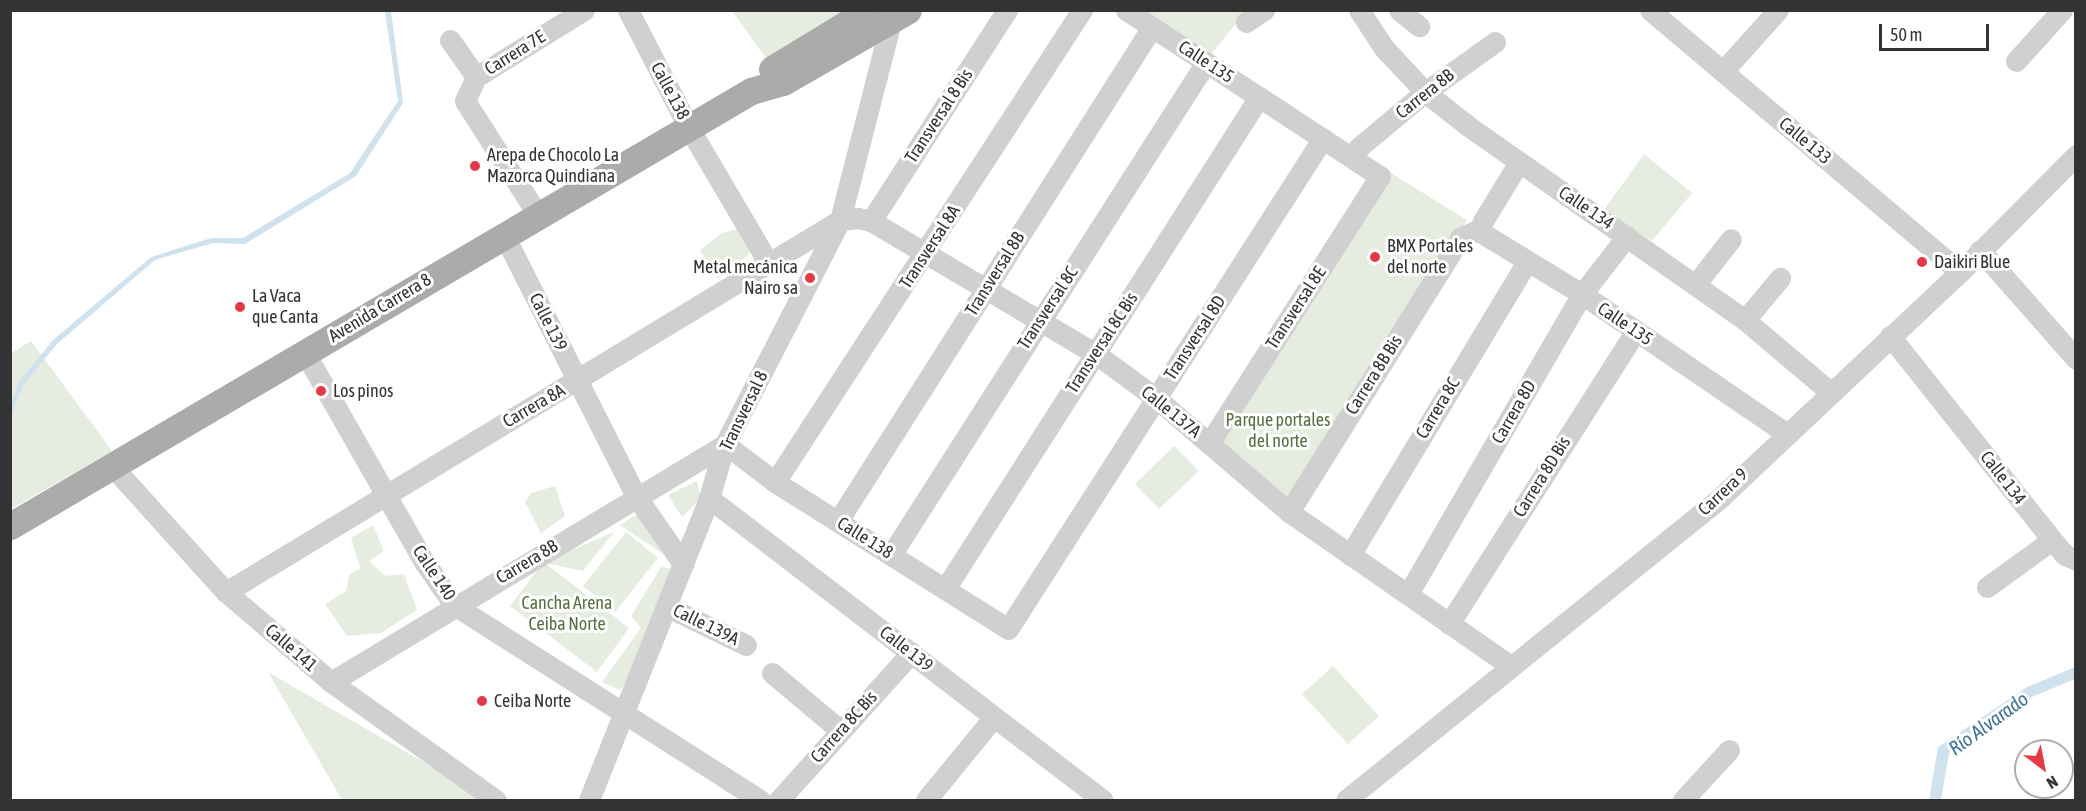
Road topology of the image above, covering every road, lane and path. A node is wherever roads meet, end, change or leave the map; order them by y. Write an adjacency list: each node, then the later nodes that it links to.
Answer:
1 (584, 10): 19 (street, Carrera 7E)
2 (628, 10): 22 (street, Calle 138)
3 (1007, 10): 30 (street, Transversal 8 Bis)
4 (1082, 10): 37 (street, Transversal 8A)
5 (1126, 10): 13 (street, Calle 135)
6 (1359, 10): 20 (street, Calle 134)
7 (1399, 10): 12 (street)
8 (1650, 10): 18 (street, Calle 133)
9 (1778, 10): 18 (street)
10 (2062, 10): 16 (street)
11 (889, 14): 22 (main road, Avenida Carrera 8); 29 (street, Transversal 8)
12 (1419, 26)
13 (1152, 27): 17 (street, Calle 135); 43 (street, Transversal 8B)
14 (450, 40): 19 (street)
15 (1495, 42): 20 (street, Carrera 8B)
16 (2016, 61)
17 (1206, 62): 21 (street, Calle 135); 46 (street, Transversal 8C)
18 (1723, 71): 40 (street, Calle 133)
19 (476, 77): 28 (street)
20 (1425, 92): 24 (street, Carrera 8B); 26 (street, Calle 134)
21 (1259, 97): 23 (street, Calle 135); 50 (street, Transversal 8C Bis)
22 (689, 128): 28 (main road, Avenida Carrera 8); 39 (street, Calle 138)
23 (1323, 138): 27 (street, Calle 135); 54 (street, Transversal 8D)
24 (1358, 148)
25 (2076, 155): 36 (street, Carrera 9)
26 (1520, 162): 31 (street); 33 (street, Calle 134)
27 (1377, 173): 56 (street, Transversal 8E)
28 (538, 215): 32 (main road, Avenida Carrera 8)
29 (840, 220): 30 (street); 39 (street, Carrera 8A); 57 (street, Transversal 8)
30 (871, 221): 37 (street, Calle 137A)
31 (1483, 222)
32 (504, 235): 49 (main road, Avenida Carrera 8); 52 (street, Calle 139)
33 (1627, 236): 42 (street, Calle 134); 44 (street, Carrera 8D)
34 (1460, 238): 38 (street, Calle 135); 63 (street, Carrera 8B Bis)
35 (1731, 239): 42 (street)
36 (1980, 250): 40 (street, Carrera 9); 51 (street)
37 (925, 255): 43 (street, Calle 137A); 59 (street, Transversal 8A)
38 (1527, 262): 44 (street, Calle 135); 68 (street, Carrera 8C)
39 (769, 264): 52 (street, Carrera 8A)
40 (1960, 272): 48 (street, Carrera 9)
41 (1780, 278): 45 (street)
42 (1695, 285): 45 (street, Calle 134)
43 (984, 290): 46 (street, Calle 137A); 64 (street, Transversal 8B)
44 (1582, 294): 47 (street, Calle 135); 74 (street, Carrera 8D)
45 (1745, 320): 53 (street, Calle 134)
46 (1040, 321): 50 (street, Calle 137A); 67 (street, Transversal 8C)
47 (1636, 331): 55 (street, Calle 135); 77 (street, Carrera 8D Bis)
48 (1890, 336): 53 (street, Carrera 9); 66 (street, Calle 134)
49 (304, 352): 58 (main road, Avenida Carrera 8); 60 (street, Calle 140)
50 (1096, 354): 54 (street, Calle 137A); 72 (street, Transversal 8C Bis)
51 (2076, 359)
52 (578, 380): 60 (street, Carrera 8A); 61 (street, Calle 139)
53 (1828, 391): 55 (street, Carrera 9)
54 (1156, 399): 56 (street, Calle 137A); 78 (street, Transversal 8D)
55 (1786, 433): 81 (street, Carrera 9)
56 (1209, 443): 63 (street, Calle 137A)
57 (725, 444): 59 (street, Calle 138); 61 (street, Carrera 8B); 62 (street, Transversal 8)
58 (112, 466): 65 (main road, Avenida Carrera 8); 73 (street, Calle 141)
59 (775, 482): 64 (street, Calle 138)
60 (384, 493): 73 (street, Carrera 8A); 75 (street, Calle 140)
61 (636, 496): 70 (street, Calle 139); 75 (street, Carrera 8B)
62 (709, 498): 70 (street, Transversal 8); 80 (street, Calle 139)
63 (1289, 512): 68 (street, Calle 137A)
64 (838, 521): 67 (street, Calle 138)
65 (10, 526)
66 (2052, 540): 69 (street, Calle 134); 71 (street)
67 (891, 555): 72 (street, Calle 138)
68 (1350, 555): 74 (street, Calle 137A)
69 (2076, 560)
70 (683, 564): 76 (street, Transversal 8)
71 (1987, 587)
72 (945, 589): 78 (street, Calle 138)
73 (226, 592): 83 (street, Calle 141)
74 (1408, 594): 77 (street, Calle 137A)
75 (454, 605): 83 (street, Carrera 8B); 84 (street, Calle 140)
76 (666, 606): 79 (street, Calle 139A); 84 (street, Transversal 8)
77 (1449, 624): 81 (street, Calle 137A)
78 (1008, 629)
79 (746, 645)
80 (911, 653): 85 (street, Calle 139); 86 (street, Carrera 8C Bis)
81 (1509, 665): 94 (street, Carrera 9)
82 (772, 673): 86 (street)
83 (331, 682): 89 (street, Calle 141)
84 (622, 714): 90 (street, Transversal 8); 91 (street, Calle 140)
85 (994, 717): 88 (street, Calle 139); 93 (street)
86 (841, 730): 92 (street, Carrera 8C Bis)
87 (1729, 750): 95 (street)
88 (1099, 800)
89 (496, 801)
90 (589, 801)
91 (760, 801)
92 (779, 801)
93 (926, 801)
94 (1346, 801)
95 (1683, 801)

